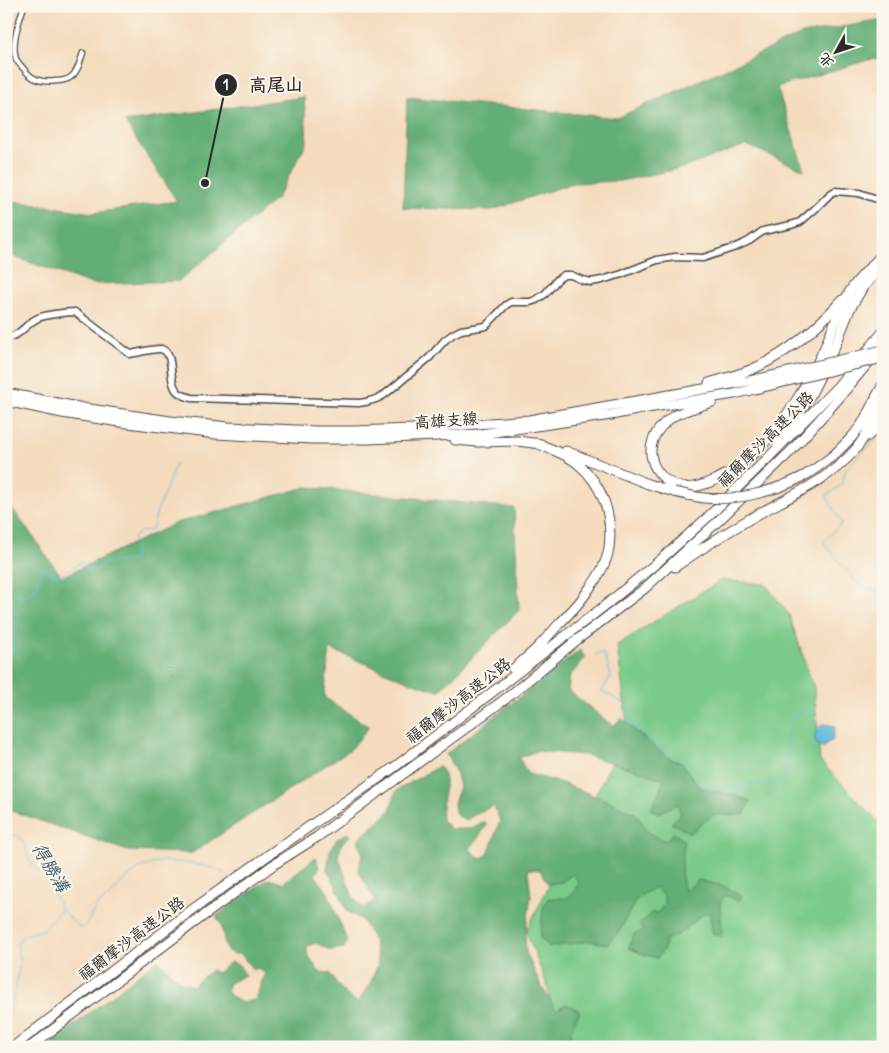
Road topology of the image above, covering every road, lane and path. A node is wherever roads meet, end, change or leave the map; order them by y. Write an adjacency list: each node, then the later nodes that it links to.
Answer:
1 (24, 6): 2 (street)
2 (83, 54)
3 (883, 196): 8 (street)
4 (883, 254): 6 (highway)
5 (883, 265): 23 (highway)
6 (852, 288): 15 (highway); 16 (highway)
7 (883, 332): 23 (highway, 福爾摩沙高速公路)
8 (6, 338)
9 (883, 345): 24 (highway, 福爾摩沙高速公路)
10 (883, 350): 12 (highway, 高雄支線, bridge)
11 (883, 358): 12 (highway, 高雄支線, bridge)
12 (755, 384): 15 (highway, 高雄支線); 16 (highway, 高雄支線)
13 (883, 384): 22 (highway, bridge)
14 (6, 393): 16 (highway, 高雄支線)
15 (734, 394): 20 (highway, 高雄支線)
16 (665, 397)
17 (6, 401): 20 (highway, 高雄支線)
18 (883, 404): 21 (highway)
19 (883, 422): 21 (highway)
20 (424, 437): 22 (highway)
21 (862, 441): 24 (highway)
22 (536, 443): 25 (highway)
23 (768, 458): 25 (highway, 福爾摩沙高速公路)
24 (644, 589): 27 (highway, 福爾摩沙高速公路)
25 (499, 686): 26 (highway, 福爾摩沙高速公路)
26 (13, 1047)
27 (30, 1047)

